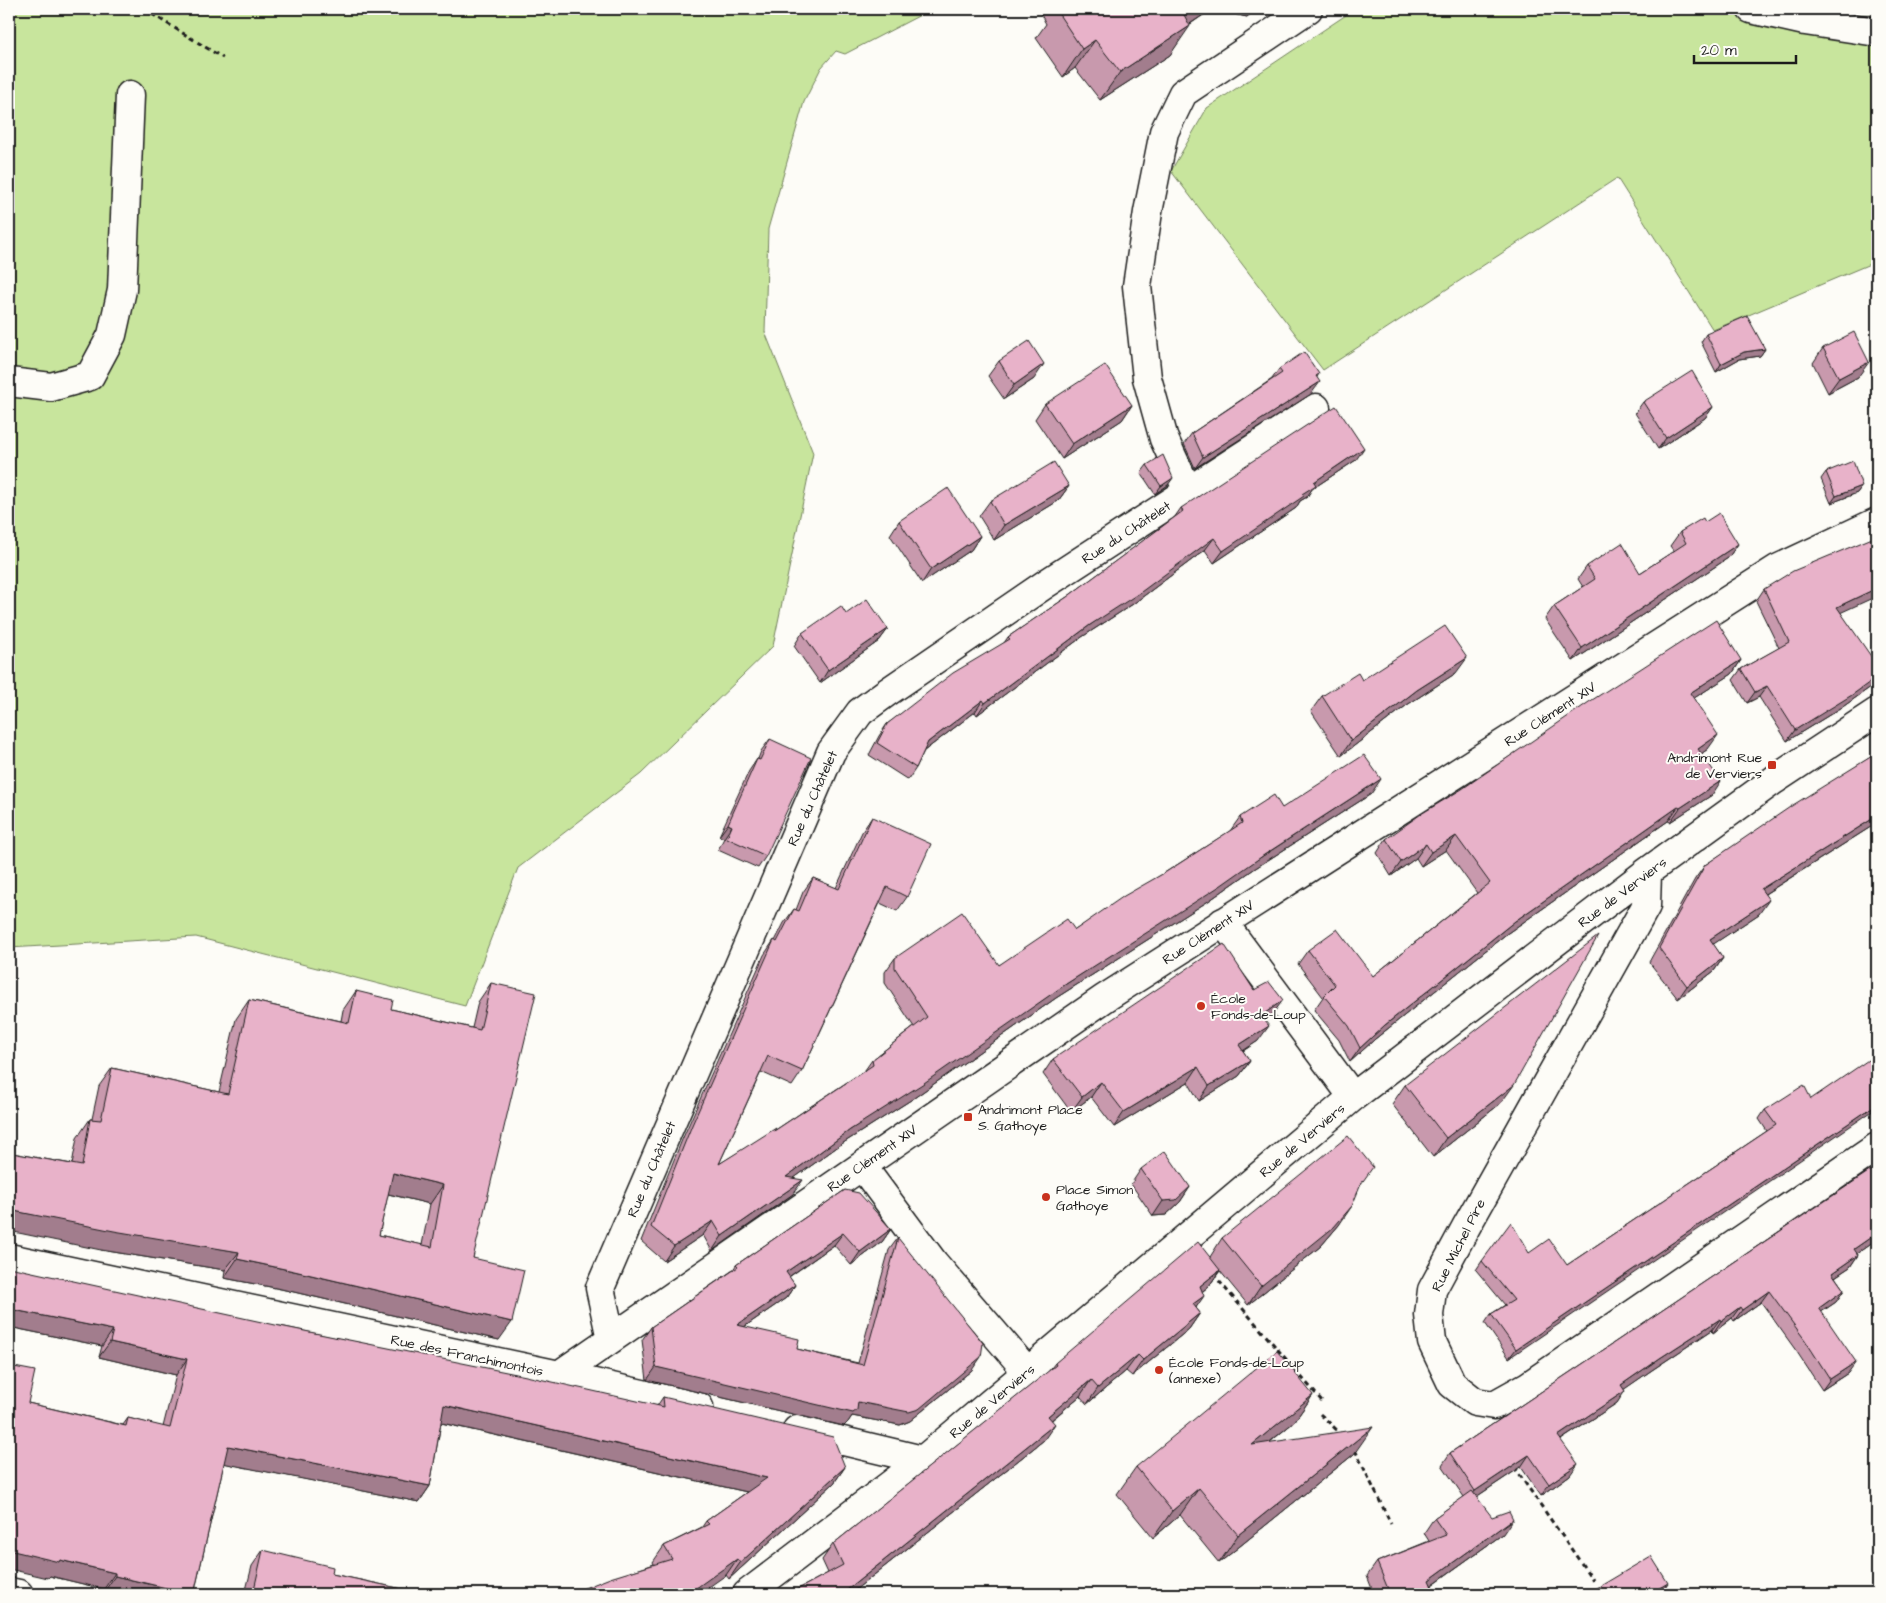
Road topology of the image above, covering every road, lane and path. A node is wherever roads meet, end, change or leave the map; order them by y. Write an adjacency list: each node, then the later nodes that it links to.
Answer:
1 (144, 9): 5 (path)
2 (1308, 9): 9 (street)
3 (1751, 9): 4 (street)
4 (1877, 32)
5 (224, 58)
6 (130, 95): 7 (street)
7 (9, 382)
8 (1316, 408): 9 (street, Rue du Châtelet)
9 (1188, 491): 19 (street, Rue du Châtelet)
10 (1877, 522): 13 (street, Rue Clément XIV)
11 (1877, 712): 12 (street, Rue de Verviers)
12 (1647, 872): 14 (street, Rue de Verviers); 15 (street, Rue Michel Pire)
13 (1223, 922): 14 (street); 16 (street, Rue Clément XIV)
14 (1353, 1097): 20 (street, Rue de Verviers)
15 (1877, 1147)
16 (862, 1166): 19 (street, Rue Clément XIV); 20 (street)
17 (9, 1258): 21 (street, Rue des Franchimontois)
18 (1210, 1271): 22 (path)
19 (611, 1339): 21 (street, Rue Clément XIV)
20 (1026, 1371): 28 (street, Rue de Verviers)
21 (559, 1375): 23 (street, Rue des Franchimontois)
22 (1322, 1401)
23 (722, 1413)
24 (1320, 1414): 26 (path)
25 (770, 1424): 28 (street)
26 (1345, 1438)
27 (1351, 1444): 30 (path)
28 (923, 1460): 34 (street, Rue de Verviers)
29 (1513, 1466): 31 (path)
30 (1390, 1524)
31 (1593, 1580)
32 (9, 1592): 33 (street)
33 (19, 1594)
34 (747, 1594)

